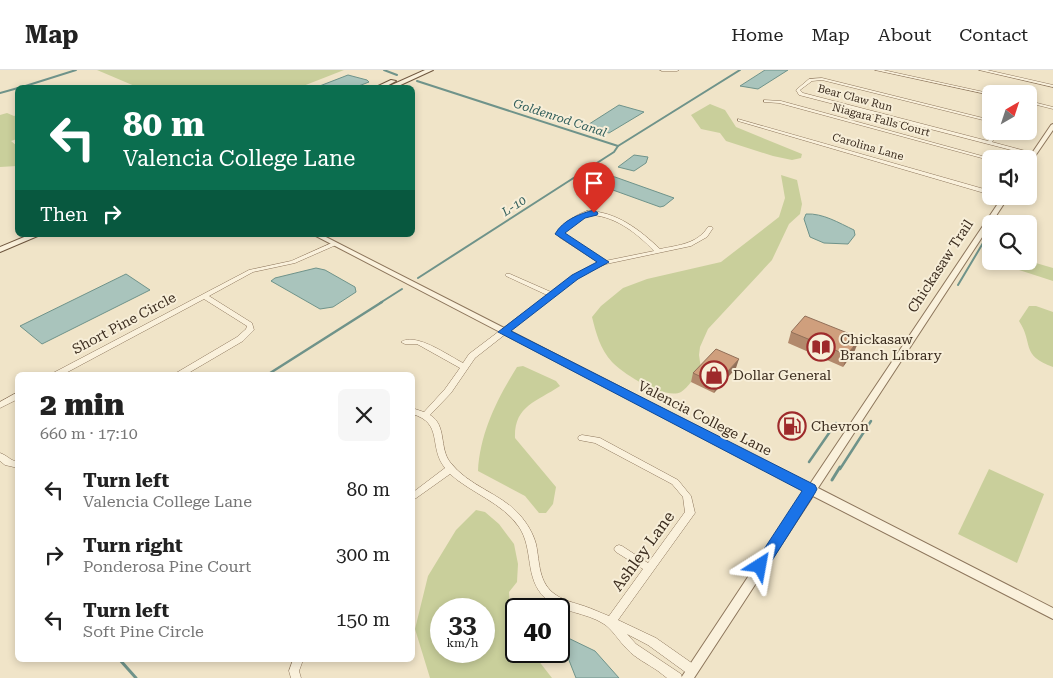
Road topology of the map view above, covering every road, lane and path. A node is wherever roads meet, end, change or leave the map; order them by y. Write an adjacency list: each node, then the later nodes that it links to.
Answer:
1 (419, 70): 7 (main road)
2 (430, 70): 8 (main road)
3 (662, 70): 4 (street)
4 (677, 70)
5 (877, 70): 10 (street)
6 (981, 70): 9 (street)
7 (384, 85)
8 (395, 85)
9 (1053, 86)
10 (982, 92)
11 (766, 101): 21 (street, Niagara Falls Court)
12 (1038, 104): 13 (street)
13 (1053, 108)
14 (982, 119): 18 (street, Bear Claw Run)
15 (740, 120): 22 (street, Carolina Lane)
16 (1053, 126): 20 (street)
17 (991, 140): 18 (street)
18 (989, 143): 19 (street, Bear Claw Run)
19 (1018, 150)
20 (1037, 150)
21 (982, 157)
22 (982, 190)
23 (998, 205): 49 (street, Chickasaw Trail)
24 (710, 228): 31 (street)
25 (15, 237): 28 (main road)
26 (31, 237): 30 (main road)
27 (321, 237): 29 (street, Valencia College Lane)
28 (0, 243)
29 (334, 244): 35 (street, Short Pine Circle); 36 (street, Valencia College Lane)
30 (0, 250)
31 (659, 252): 32 (street); 32 (street)
32 (604, 262): 34 (street)
33 (508, 275): 34 (street)
34 (551, 295): 36 (street)
35 (204, 296): 39 (street, Short Pine Circle); 40 (street)
36 (504, 332): 38 (street); 49 (street, Valencia College Lane)
37 (405, 342): 38 (street)
38 (463, 366): 44 (street)
39 (62, 372)
40 (183, 372)
41 (15, 397): 42 (street)
42 (0, 405)
43 (415, 412): 44 (street)
44 (425, 415): 48 (street)
45 (582, 438): 52 (street, Ashley Lane)
46 (0, 456): 47 (street)
47 (15, 464)
48 (450, 469): 50 (street); 54 (street)
49 (810, 489): 53 (street, Valencia College Lane); 56 (street, Chickasaw Trail)
50 (415, 496)
51 (620, 550): 52 (street)
52 (650, 568): 54 (street, Ashley Lane)
53 (1053, 614)
54 (610, 623): 56 (street); 58 (street)
55 (297, 662): 57 (street)
56 (689, 674)
57 (296, 678)
58 (677, 678)

